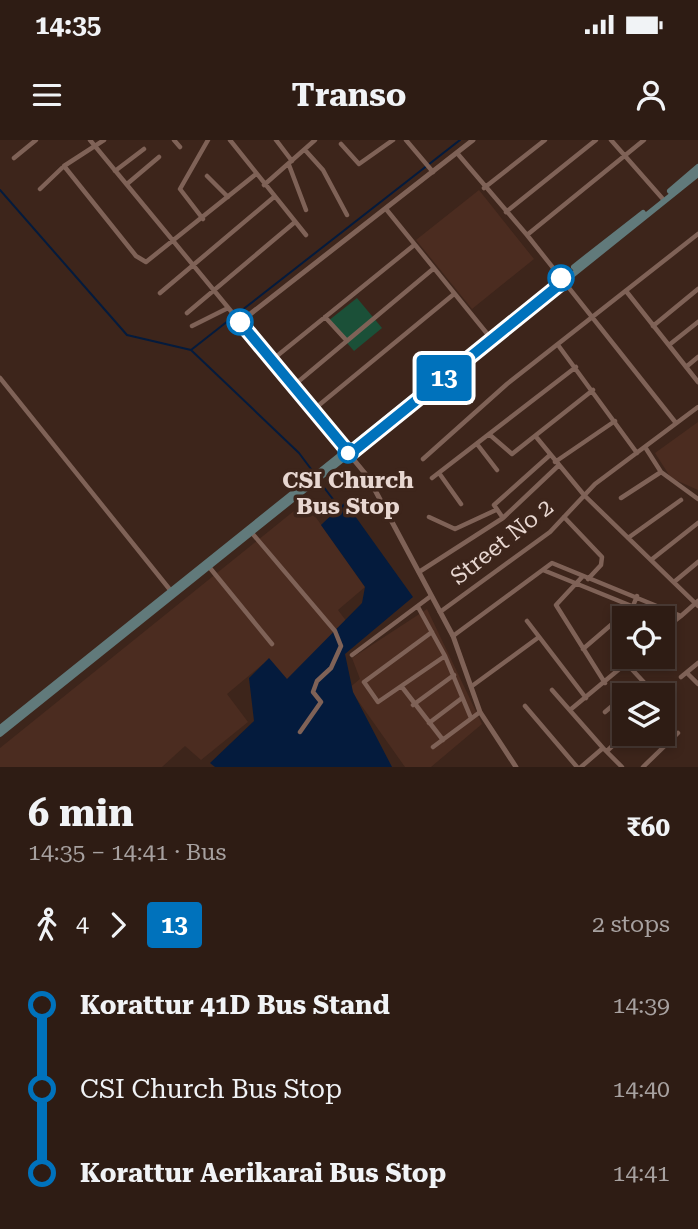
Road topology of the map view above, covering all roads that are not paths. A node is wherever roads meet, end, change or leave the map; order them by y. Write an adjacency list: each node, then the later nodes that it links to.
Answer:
1 (36, 140): 23 (street)
2 (90, 140): 17 (street)
3 (104, 140): 17 (street)
4 (174, 140): 18 (street)
5 (208, 140): 44 (street)
6 (230, 140): 30 (street)
7 (276, 140): 25 (street)
8 (315, 140): 20 (street)
9 (393, 140): 16 (street)
10 (473, 140): 21 (street)
11 (545, 140): 35 (street)
12 (596, 140): 42 (street)
13 (611, 140): 22 (street)
14 (644, 140): 22 (street)
15 (408, 141): 28 (street)
16 (341, 144)
17 (96, 147): 26 (street); 29 (street)
18 (180, 147)
19 (144, 149): 29 (street)
20 (304, 150): 25 (street); 43 (street)
21 (457, 153): 28 (street); 35 (street)
22 (625, 155): 39 (street); 48 (street)
23 (14, 158)
24 (159, 158): 33 (street)
25 (290, 163): 34 (street); 41 (street)
26 (64, 166): 36 (street); 49 (street)
27 (698, 167): 39 (main road)
28 (429, 168): 40 (street)
29 (116, 171): 33 (street)
30 (256, 174): 34 (street); 37 (street)
31 (698, 174): 53 (main road)
32 (207, 176): 37 (street)
33 (127, 184): 49 (street)
34 (264, 185): 38 (street)
35 (484, 188): 42 (street)
36 (40, 189)
37 (228, 197): 44 (street)
38 (274, 197): 45 (street); 51 (street)
39 (662, 198): 53 (main road)
40 (386, 209): 50 (street); 63 (street)
41 (306, 210)
42 (506, 212): 48 (street)
43 (347, 215)
44 (203, 219): 49 (street)
45 (295, 222): 47 (street); 54 (street)
46 (698, 233): 56 (street)
47 (306, 235)
48 (527, 235): 53 (street)
49 (173, 242): 51 (street)
50 (413, 246): 52 (street); 61 (street)
51 (193, 266): 54 (street); 57 (street)
52 (433, 269): 58 (street); 68 (street)
53 (562, 280): 62 (street); 67 (main road); 87 (main road)
54 (212, 289): 59 (street); 60 (street)
55 (698, 289): 66 (street)
56 (626, 291): 62 (street); 66 (street)
57 (160, 293)
58 (454, 294): 67 (street); 80 (street)
59 (227, 307): 63 (street); 65 (street)
60 (187, 313)
61 (325, 317): 68 (street); 72 (street)
62 (592, 318): 69 (street); 82 (street)
63 (238, 320): 72 (street)
64 (698, 322): 70 (street)
65 (192, 326)
66 (653, 326): 70 (street)
67 (489, 336): 87 (main road)
68 (347, 341): 77 (street)
69 (558, 345): 73 (street); 90 (street)
70 (669, 345): 74 (street)
71 (698, 357): 74 (street)
72 (272, 360): 77 (street)
73 (576, 367): 78 (street); 83 (street)
74 (685, 367): 76 (street)
75 (0, 378): 117 (street)
76 (698, 382)
77 (293, 386): 80 (street)
78 (593, 390): 81 (street); 84 (street)
79 (698, 407): 82 (street, Street No 2)
80 (313, 410): 87 (street)
81 (615, 421): 88 (street); 91 (street)
82 (676, 424): 86 (street, Street No 2)
83 (489, 435): 84 (street); 85 (street)
84 (537, 438): 89 (street)
85 (477, 444): 92 (street); 94 (street)
86 (645, 447): 88 (street, Street No 2); 93 (street)
87 (348, 453): 96 (main road); 113 (street)
88 (637, 453): 97 (street, Street No 2)
89 (550, 455): 91 (street); 102 (street)
90 (423, 458)
91 (556, 464): 97 (street); 105 (street)
92 (497, 470)
93 (661, 471): 98 (street); 99 (street)
94 (439, 473): 95 (street); 101 (street)
95 (432, 478)
96 (307, 486): 107 (main road); 117 (main road)
97 (584, 495): 104 (street, Street No 2); 108 (street)
98 (621, 498)
99 (698, 499)
100 (681, 500): 108 (street)
101 (461, 504)
102 (496, 510): 103 (street); 105 (street)
103 (429, 517)
104 (564, 517): 114 (street); 123 (street, Street No 2)
105 (503, 518): 113 (street)
106 (698, 523): 109 (street)
107 (252, 533): 111 (main road); 158 (street)
108 (628, 538): 109 (street)
109 (651, 560): 115 (street)
110 (698, 562): 115 (street)
111 (210, 568): 117 (main road); 131 (street)
112 (543, 570): 114 (street); 116 (street); 129 (street)
113 (419, 572): 118 (street)
114 (585, 577): 116 (street); 119 (street)
115 (674, 582): 120 (street)
116 (576, 584): 121 (street); 132 (street)
117 (173, 594): 157 (main road); 160 (main road)
118 (431, 596): 122 (street); 123 (street)
119 (636, 596): 121 (street); 124 (street)
120 (697, 604): 124 (street)
121 (633, 606)
122 (418, 607): 128 (street); 133 (street)
123 (439, 612): 129 (street)
124 (681, 616): 125 (street)
125 (675, 620)
126 (527, 621): 130 (street)
127 (612, 624): 132 (street)
128 (432, 632): 134 (street); 145 (street)
129 (453, 636): 144 (street)
130 (539, 637): 144 (street); 148 (street)
131 (272, 644)
132 (583, 649): 141 (street)
133 (352, 655)
134 (445, 656): 139 (street); 145 (street)
135 (698, 663): 138 (street)
136 (621, 669): 141 (street)
137 (631, 669): 142 (street)
138 (688, 674): 140 (street); 143 (street)
139 (454, 675): 147 (street); 149 (street)
140 (681, 677)
141 (605, 683): 148 (street)
142 (644, 683)
143 (698, 684)
144 (472, 686): 153 (street)
145 (402, 687): 149 (street)
146 (552, 690): 152 (street)
147 (462, 698): 155 (street); 156 (street)
148 (586, 698): 152 (street)
149 (413, 705): 156 (street)
150 (525, 706): 166 (street)
151 (612, 706): 154 (street)
152 (570, 710): 164 (street)
153 (480, 712): 155 (street); 165 (street)
154 (605, 712)
155 (471, 718): 161 (street)
156 (429, 723): 161 (street)
157 (0, 728)
158 (300, 732)
159 (678, 733): 168 (street)
160 (0, 734)
161 (443, 740): 163 (street)
162 (612, 744): 164 (street)
163 (433, 747)
164 (605, 750): 166 (street); 167 (street)
165 (516, 767)
166 (579, 767)
167 (622, 767)
168 (643, 767)

